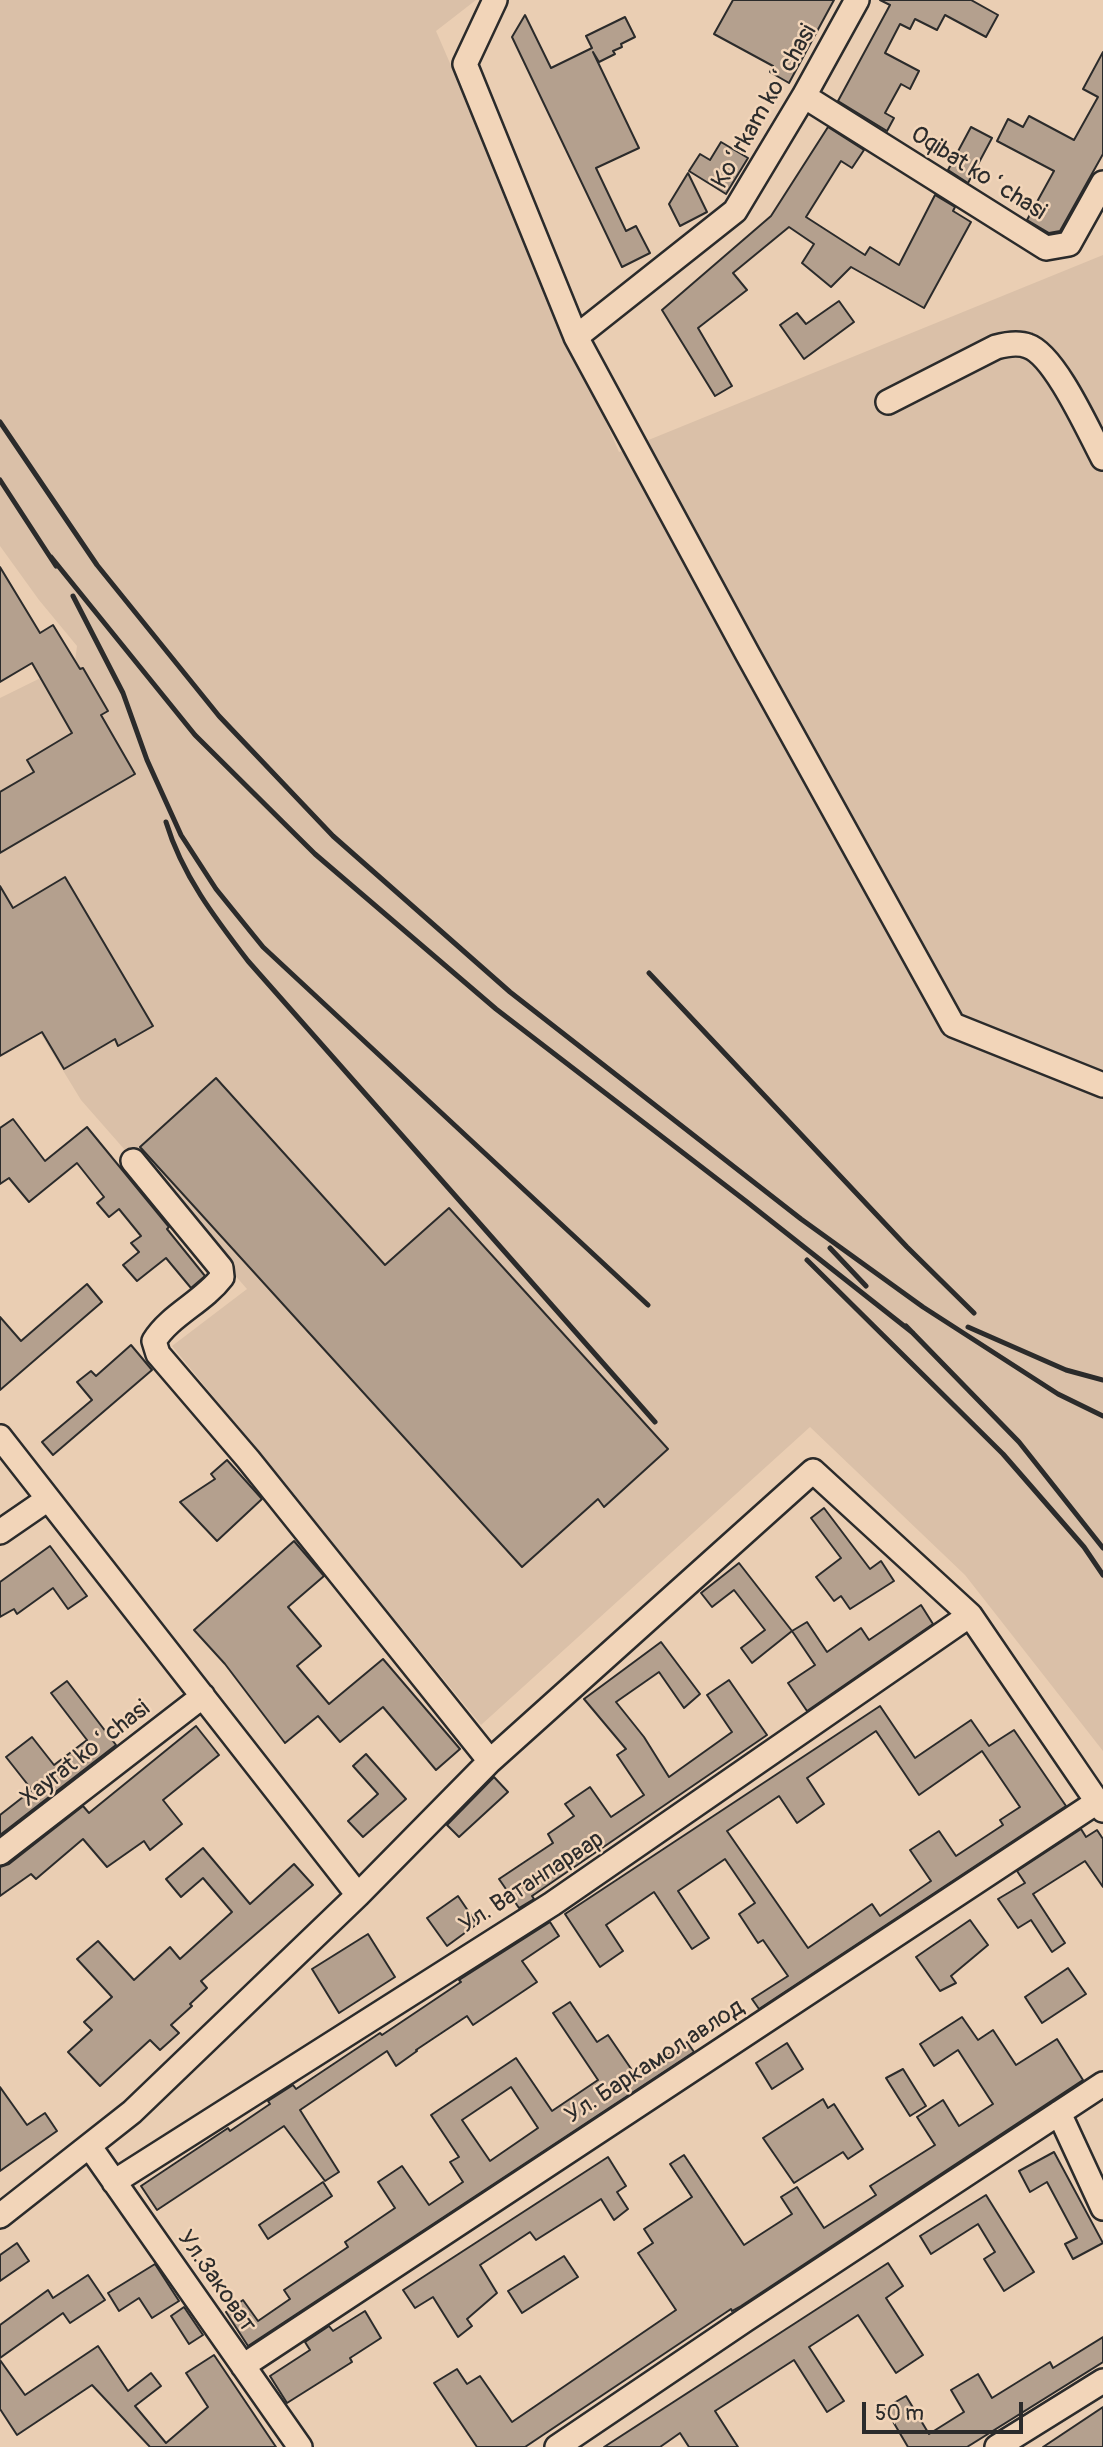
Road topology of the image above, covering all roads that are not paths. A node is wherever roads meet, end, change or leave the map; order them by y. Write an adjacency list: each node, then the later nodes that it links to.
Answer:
1 (495, 0): 5 (street)
2 (857, 0): 3 (street, Koʻrkam koʻchasi)
3 (804, 96): 4 (street, Oqibat koʻchasi); 5 (street, Koʻrkam koʻchasi)
4 (1103, 183)
5 (576, 337): 8 (street)
6 (888, 402): 7 (street)
7 (1103, 458)
8 (1103, 1085)
9 (133, 1161): 15 (street)
10 (0, 1437): 11 (street)
11 (48, 1499): 12 (street); 14 (street)
12 (0, 1532)
13 (970, 1615): 15 (street); 16 (street); 22 (street, Ул. Ватанпарвар)
14 (203, 1696): 17 (street, Xayrat koʻchasi); 18 (street)
15 (490, 1761): 18 (street)
16 (1100, 1806): 25 (street, Ул. Баркамол авлод)
17 (0, 1853)
18 (358, 1895): 21 (street)
19 (1103, 2084): 20 (street)
20 (1059, 2113): 23 (street); 28 (street)
21 (90, 2147): 22 (street, Ул.Заковат); 24 (street)
22 (114, 2182): 25 (street, Ул.Заковат)
23 (1103, 2208)
24 (0, 2216)
25 (243, 2366): 27 (street, Ул.Заковат)
26 (1103, 2381): 29 (street)
27 (300, 2447)
28 (557, 2447)
29 (997, 2447)

